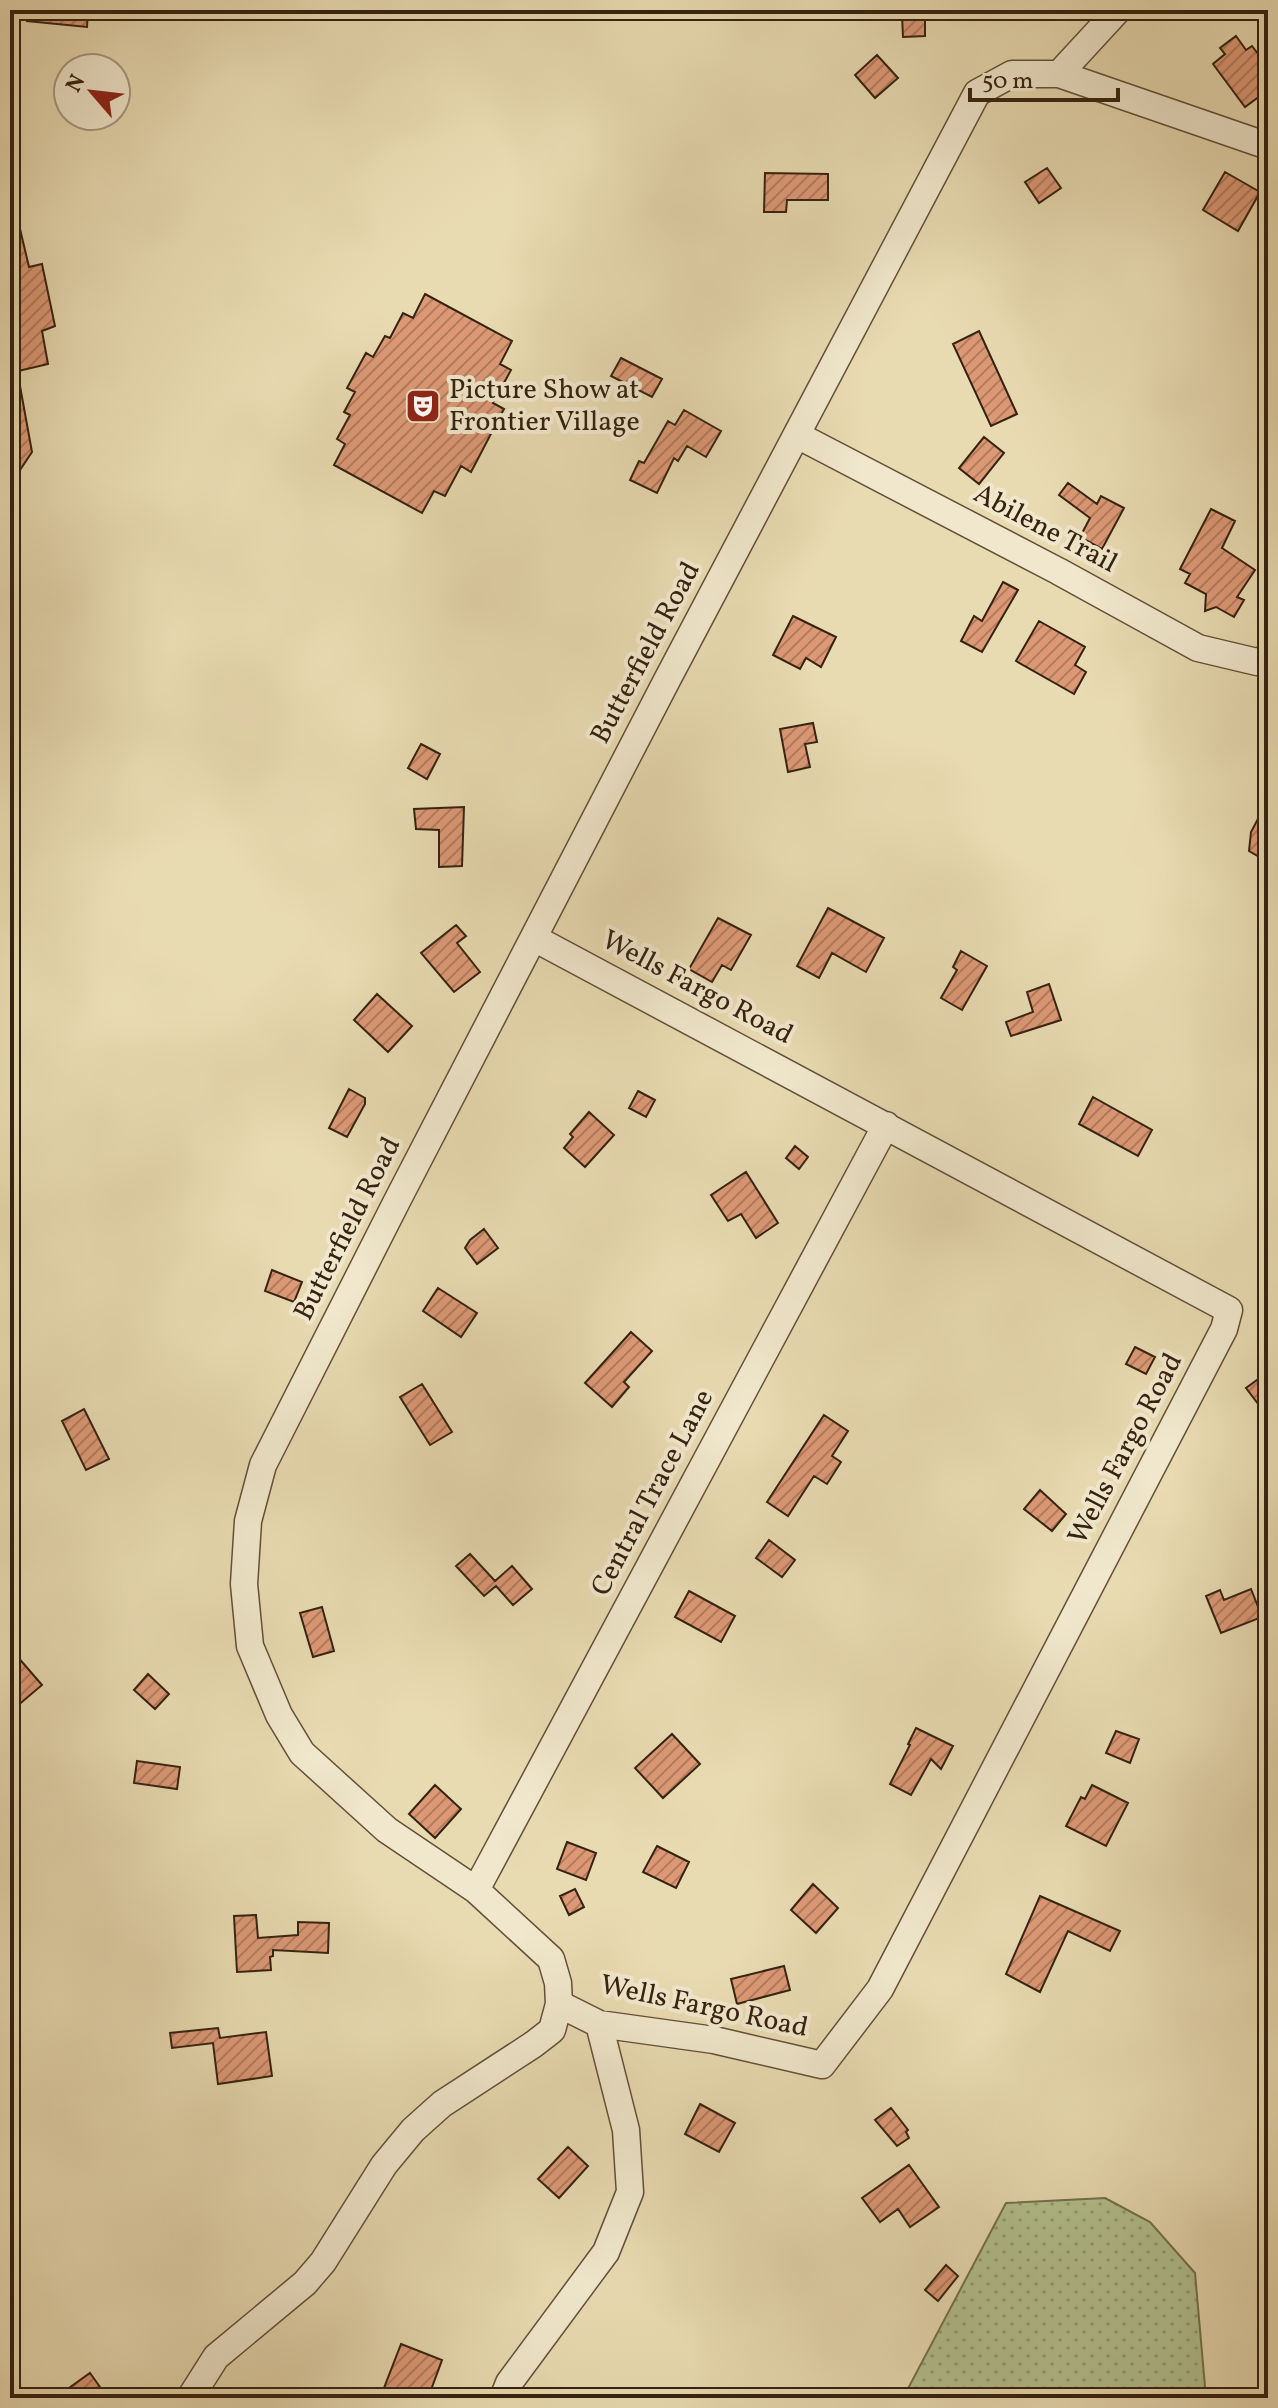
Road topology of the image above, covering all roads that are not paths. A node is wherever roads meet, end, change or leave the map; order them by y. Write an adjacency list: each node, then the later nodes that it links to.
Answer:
1 (1118, 10): 2 (street)
2 (1059, 74): 3 (street, Butterfield Road); 4 (street, Butterfield Road)
3 (1268, 146)
4 (797, 435): 5 (street, Abilene Trail); 6 (street, Butterfield Road)
5 (1268, 658)
6 (534, 938): 7 (street, Wells Fargo Road); 8 (street, Butterfield Road)
7 (886, 1125): 8 (street, Central Trace Lane); 10 (street, Wells Fargo Road)
8 (476, 1890): 9 (street, Butterfield Road)
9 (559, 2004): 10 (street, Wells Fargo Road); 11 (street)
10 (599, 2024): 12 (street)
11 (190, 2398)
12 (503, 2398)

